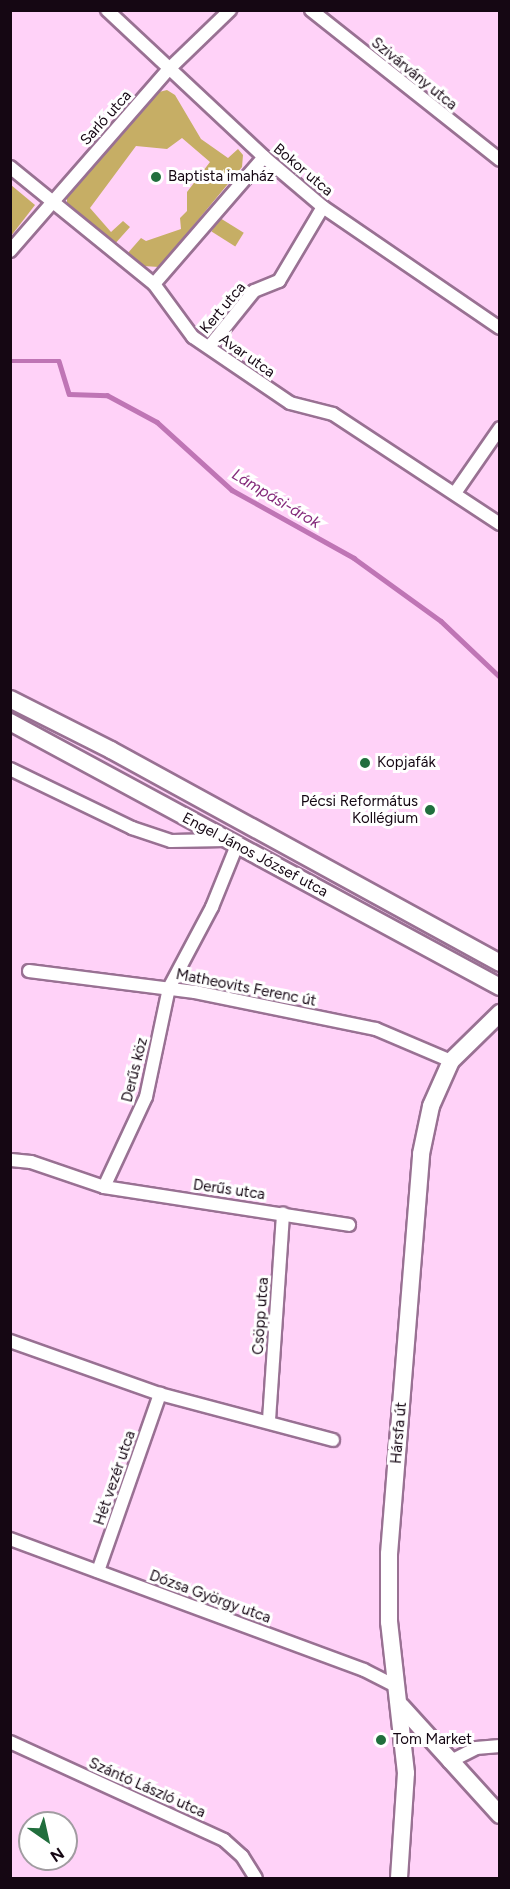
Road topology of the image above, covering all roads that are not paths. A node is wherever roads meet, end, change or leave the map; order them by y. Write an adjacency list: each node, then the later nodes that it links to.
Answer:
1 (107, 10): 4 (street, Bokor utca)
2 (230, 10): 4 (street, Sarló utca)
3 (311, 10): 6 (street, Szivárvány utca)
4 (169, 69): 5 (street, Bokor utca); 8 (street, Sarló utca)
5 (264, 158): 9 (street, Bokor utca); 11 (street)
6 (500, 160)
7 (10, 167): 8 (street, Avar utca)
8 (51, 203): 10 (street, Sarló utca); 11 (street, Avar utca)
9 (323, 207): 12 (street, Bokor utca); 13 (street, Kert utca)
10 (10, 251)
11 (154, 284): 13 (street, Avar utca)
12 (500, 328)
13 (209, 347): 15 (street, Avar utca)
14 (500, 428): 15 (street)
15 (455, 493): 16 (street, Avar utca)
16 (500, 524)
17 (10, 699): 21 (street, Engel János József utca)
18 (10, 722): 20 (street, Engel János József utca)
19 (10, 769): 20 (street)
20 (231, 843): 23 (street, Engel János József utca); 24 (street, Derűs köz)
21 (500, 963)
22 (28, 971): 24 (street, Matheovits Ferenc út)
23 (500, 987)
24 (169, 988): 26 (street, Matheovits Ferenc út); 28 (street, Derűs köz)
25 (500, 1013): 26 (street, Hársfa út)
26 (451, 1061): 37 (street, Hársfa út)
27 (11, 1160): 28 (street, Derűs utca)
28 (104, 1187): 29 (street, Derűs utca)
29 (283, 1213): 30 (street, Derűs utca); 33 (street, Csöpp utca)
30 (349, 1225)
31 (10, 1341): 32 (street)
32 (160, 1394): 33 (street); 36 (street, Hét vezér utca)
33 (269, 1420): 34 (street)
34 (333, 1440)
35 (10, 1539): 36 (street, Dózsa György utca)
36 (98, 1571): 37 (street, Dózsa György utca)
37 (397, 1687): 38 (street, Hársfa út)
38 (401, 1706): 41 (street); 44 (street, Hársfa út)
39 (10, 1742): 43 (street, Szántó László utca)
40 (500, 1746): 41 (street)
41 (449, 1762): 42 (street)
42 (500, 1815)
43 (256, 1878)
44 (399, 1878)

